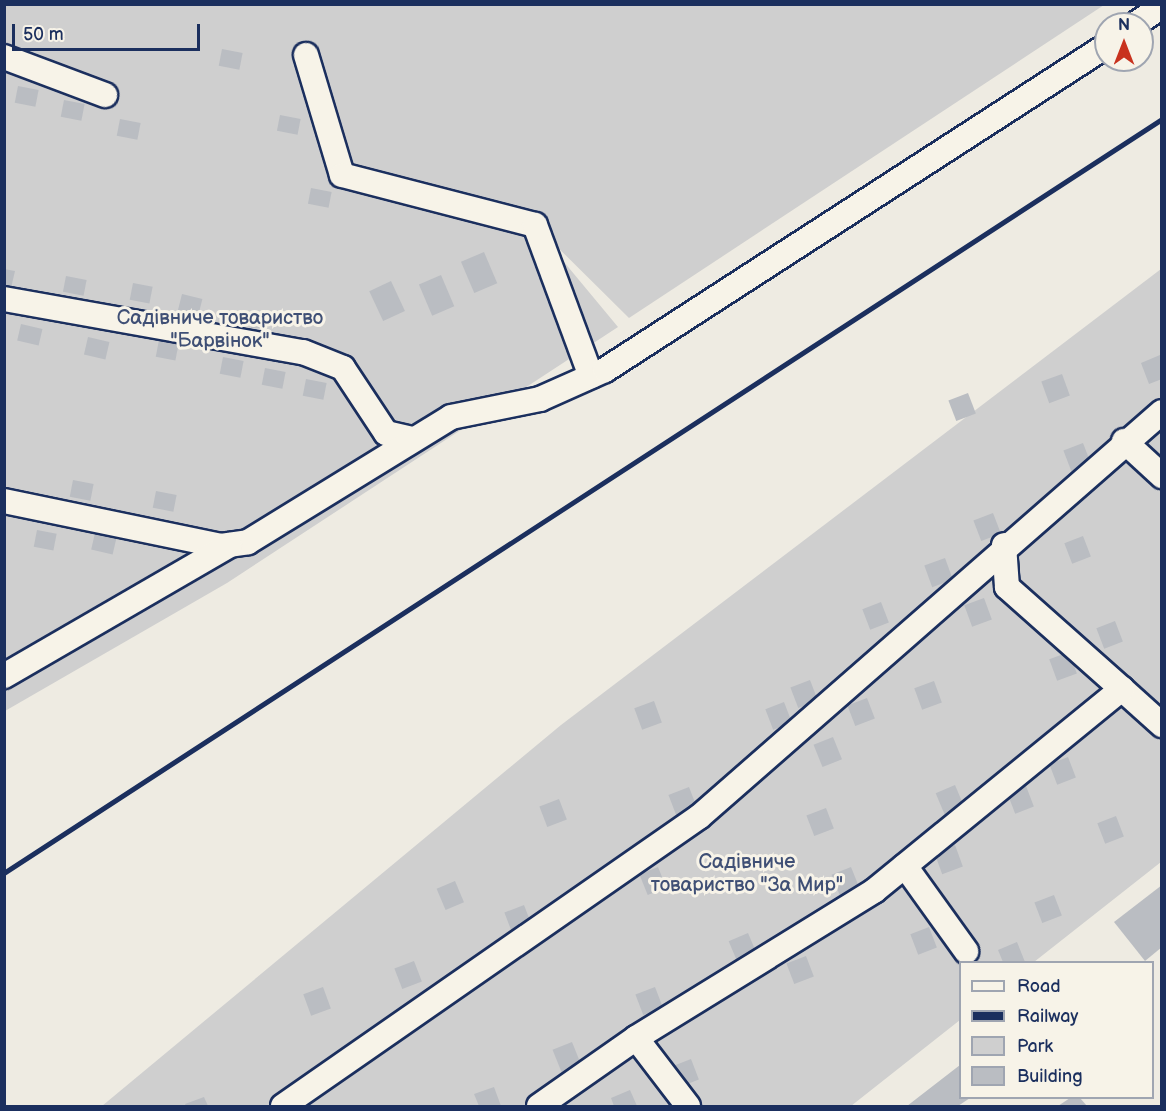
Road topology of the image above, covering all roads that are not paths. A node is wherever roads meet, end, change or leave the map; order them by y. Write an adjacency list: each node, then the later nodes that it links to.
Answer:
1 (1094, 54): 6 (street)
2 (306, 55): 6 (street)
3 (4, 57): 4 (street)
4 (105, 95)
5 (4, 299): 8 (street)
6 (591, 376): 8 (street)
7 (1161, 412): 9 (street)
8 (413, 439): 12 (street)
9 (1124, 441): 10 (street); 13 (street)
10 (1161, 476)
11 (4, 501): 12 (street)
12 (231, 545): 14 (street)
13 (1004, 545): 15 (street); 20 (street)
14 (4, 676)
15 (1122, 689): 16 (street); 17 (street)
16 (1161, 725)
17 (905, 866): 18 (street); 19 (street)
18 (966, 951)
19 (636, 1038): 21 (street); 22 (street)
20 (283, 1107)
21 (539, 1107)
22 (688, 1107)

